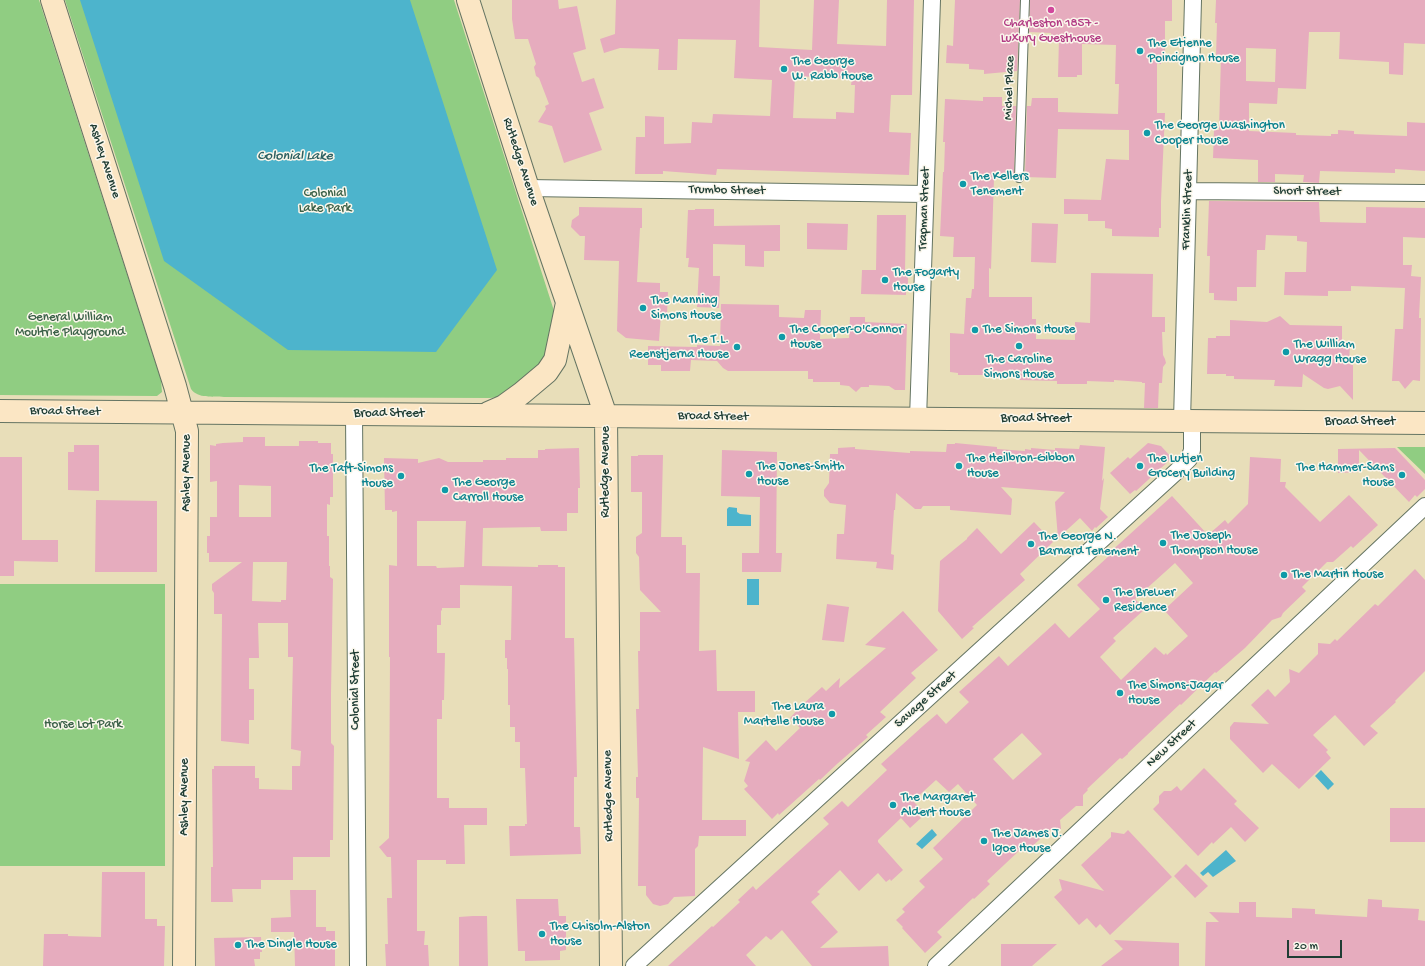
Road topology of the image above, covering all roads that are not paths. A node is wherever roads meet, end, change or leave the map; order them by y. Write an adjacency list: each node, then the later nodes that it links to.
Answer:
1 (52, 0): 13 (street, Ashley Avenue)
2 (468, 0): 7 (street, Rutledge Avenue)
3 (932, 0): 10 (street, Trapman Street)
4 (1025, 0): 6 (lane, Michel Place)
5 (1193, 0): 8 (street, Franklin Street)
6 (1019, 178)
7 (528, 188): 10 (street, Trumbo Street); 11 (street, Rutledge Avenue)
8 (1189, 191): 9 (street, Short Street); 18 (street, Franklin Street)
9 (1425, 193)
10 (925, 194): 17 (street, Trapman Street)
11 (567, 302): 15 (street); 16 (street, Rutledge Avenue)
12 (0, 411): 13 (street, Broad Street)
13 (183, 412): 14 (street, Broad Street); 21 (street, Ashley Avenue)
14 (354, 413): 15 (street, Broad Street); 22 (street, Colonial Street)
15 (485, 414): 16 (street, Broad Street)
16 (606, 416): 17 (street, Broad Street); 23 (street, Rutledge Avenue)
17 (918, 418): 18 (street, Broad Street)
18 (1187, 421): 19 (street, Broad Street); 24 (street, Savage Street)
19 (1425, 422)
20 (1425, 506): 25 (street, New Street)
21 (184, 966)
22 (358, 966)
23 (611, 966)
24 (634, 966)
25 (936, 966)

